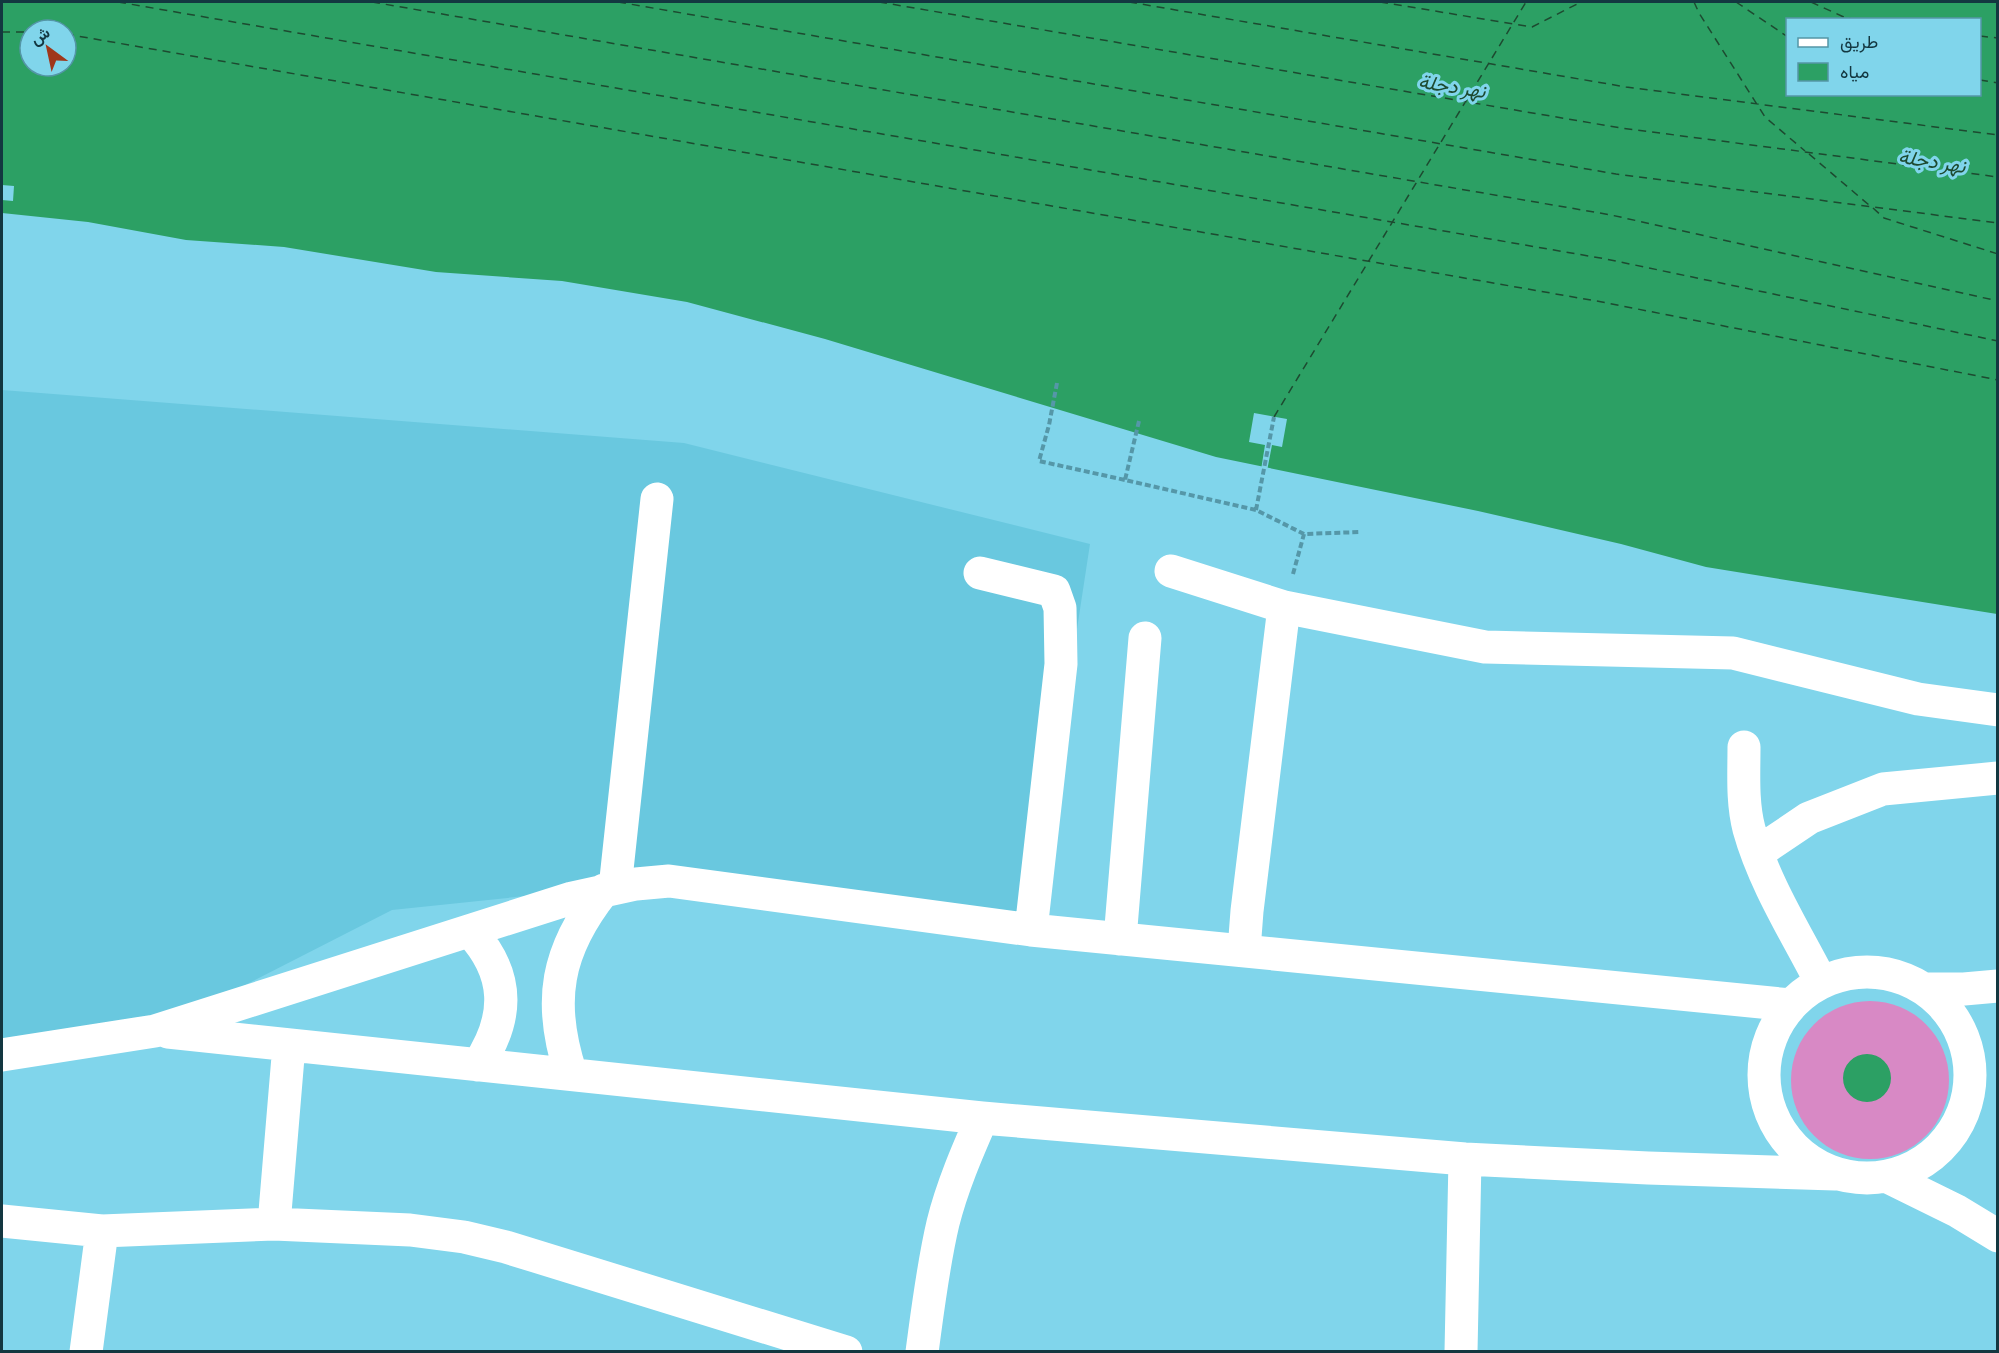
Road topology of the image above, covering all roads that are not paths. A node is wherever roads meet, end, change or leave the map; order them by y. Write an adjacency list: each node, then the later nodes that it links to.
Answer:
1 (657, 499): 10 (street)
2 (1171, 571): 4 (street)
3 (980, 573): 11 (street)
4 (1284, 606): 6 (street); 14 (street)
5 (1146, 638): 13 (street)
6 (1998, 710)
7 (1744, 747): 9 (street)
8 (1998, 778): 9 (street)
9 (1757, 853): 15 (street)
10 (609, 889): 11 (street); 12 (street); 23 (street)
11 (1031, 930): 13 (street)
12 (470, 931): 19 (street); 22 (street)
13 (1120, 939): 14 (street)
14 (1244, 950): 18 (street)
15 (1821, 982): 17 (street); 18 (street)
16 (1998, 986): 17 (street)
17 (1927, 990): 27 (street)
18 (1791, 1005): 26 (street)
19 (154, 1031): 20 (street); 21 (street)
20 (289, 1045): 22 (street); 29 (street)
21 (2, 1055)
22 (478, 1065): 23 (street)
23 (571, 1074): 24 (street)
24 (982, 1118): 25 (street); 34 (street)
25 (1465, 1159): 26 (street); 35 (street)
26 (1835, 1174): 27 (street)
27 (1890, 1178): 31 (street)
28 (2, 1221): 30 (street)
29 (274, 1224): 30 (street); 33 (street)
30 (102, 1231): 32 (street)
31 (1998, 1236)
32 (86, 1352)
33 (846, 1352)
34 (922, 1352)
35 (1461, 1352)

